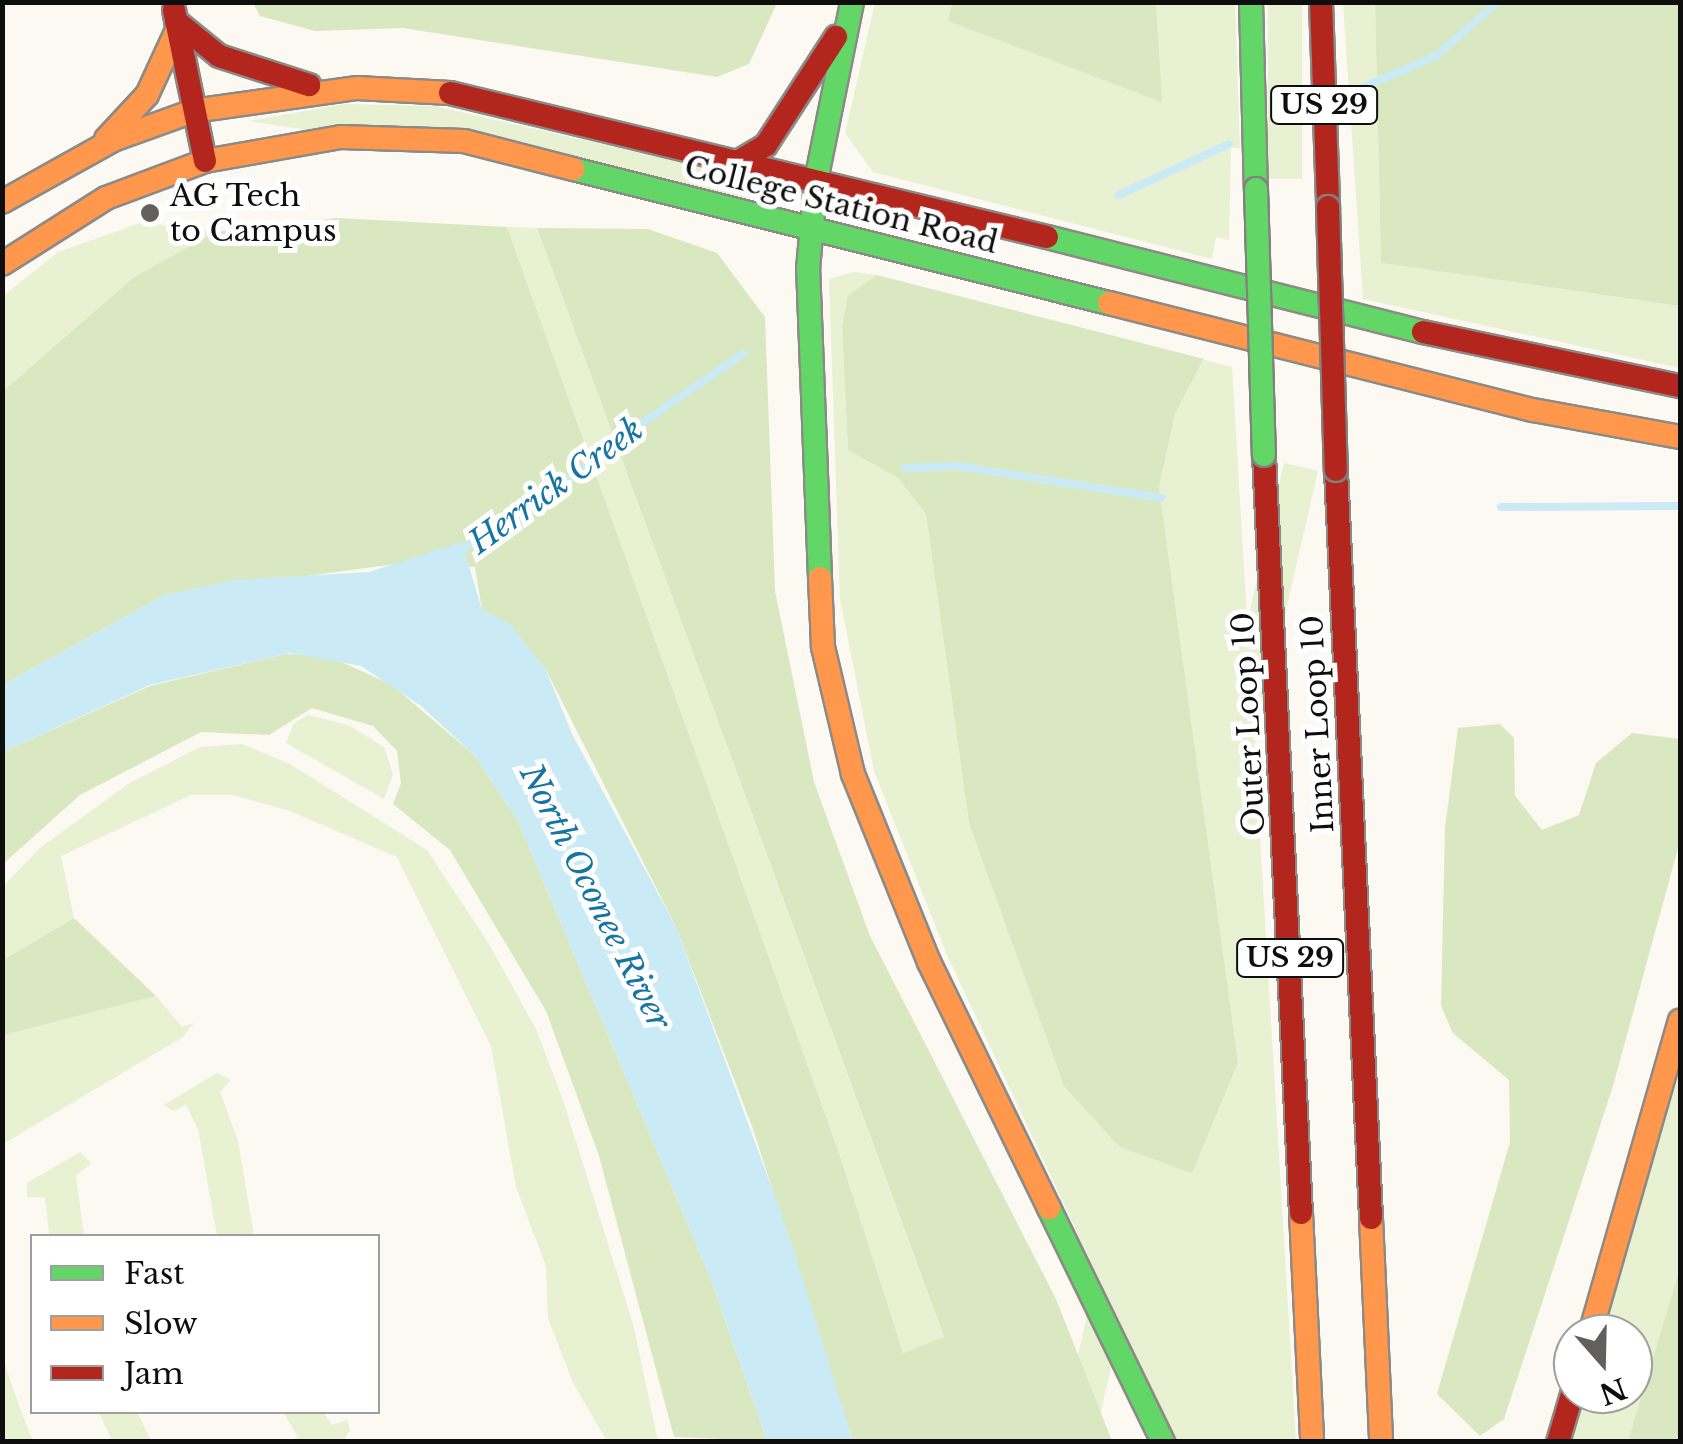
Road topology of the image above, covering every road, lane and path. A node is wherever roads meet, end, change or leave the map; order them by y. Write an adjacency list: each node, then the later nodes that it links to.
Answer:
1 (1250, 2): 20 (main road, Outer Loop 10 / US 29, bridge)
2 (1320, 2): 21 (main road, Inner Loop 10 / US 29, bridge)
3 (850, 8): 8 (main road); 10 (main road)
4 (176, 17): 5 (main road); 6 (main road); 7 (main road)
5 (330, 90): 6 (main road, College Station Road); 8 (main road, College Station Road)
6 (194, 111): 7 (main road, College Station Road); 9 (main road)
7 (99, 147): 11 (main road, College Station Road)
8 (740, 160): 10 (main road, College Station Road)
9 (205, 161): 12 (main road, College Station Road); 13 (main road, College Station Road)
10 (816, 181): 12 (main road); 14 (main road, College Station Road)
11 (2, 202)
12 (811, 230): 15 (main road, College Station Road); 19 (main road)
13 (2, 264)
14 (1680, 386)
15 (1680, 438)
16 (1680, 1022): 17 (main road)
17 (1596, 1314)
18 (1566, 1414): 22 (main road)
19 (1163, 1442)
20 (1312, 1442)
21 (1381, 1442)
22 (1558, 1442)

